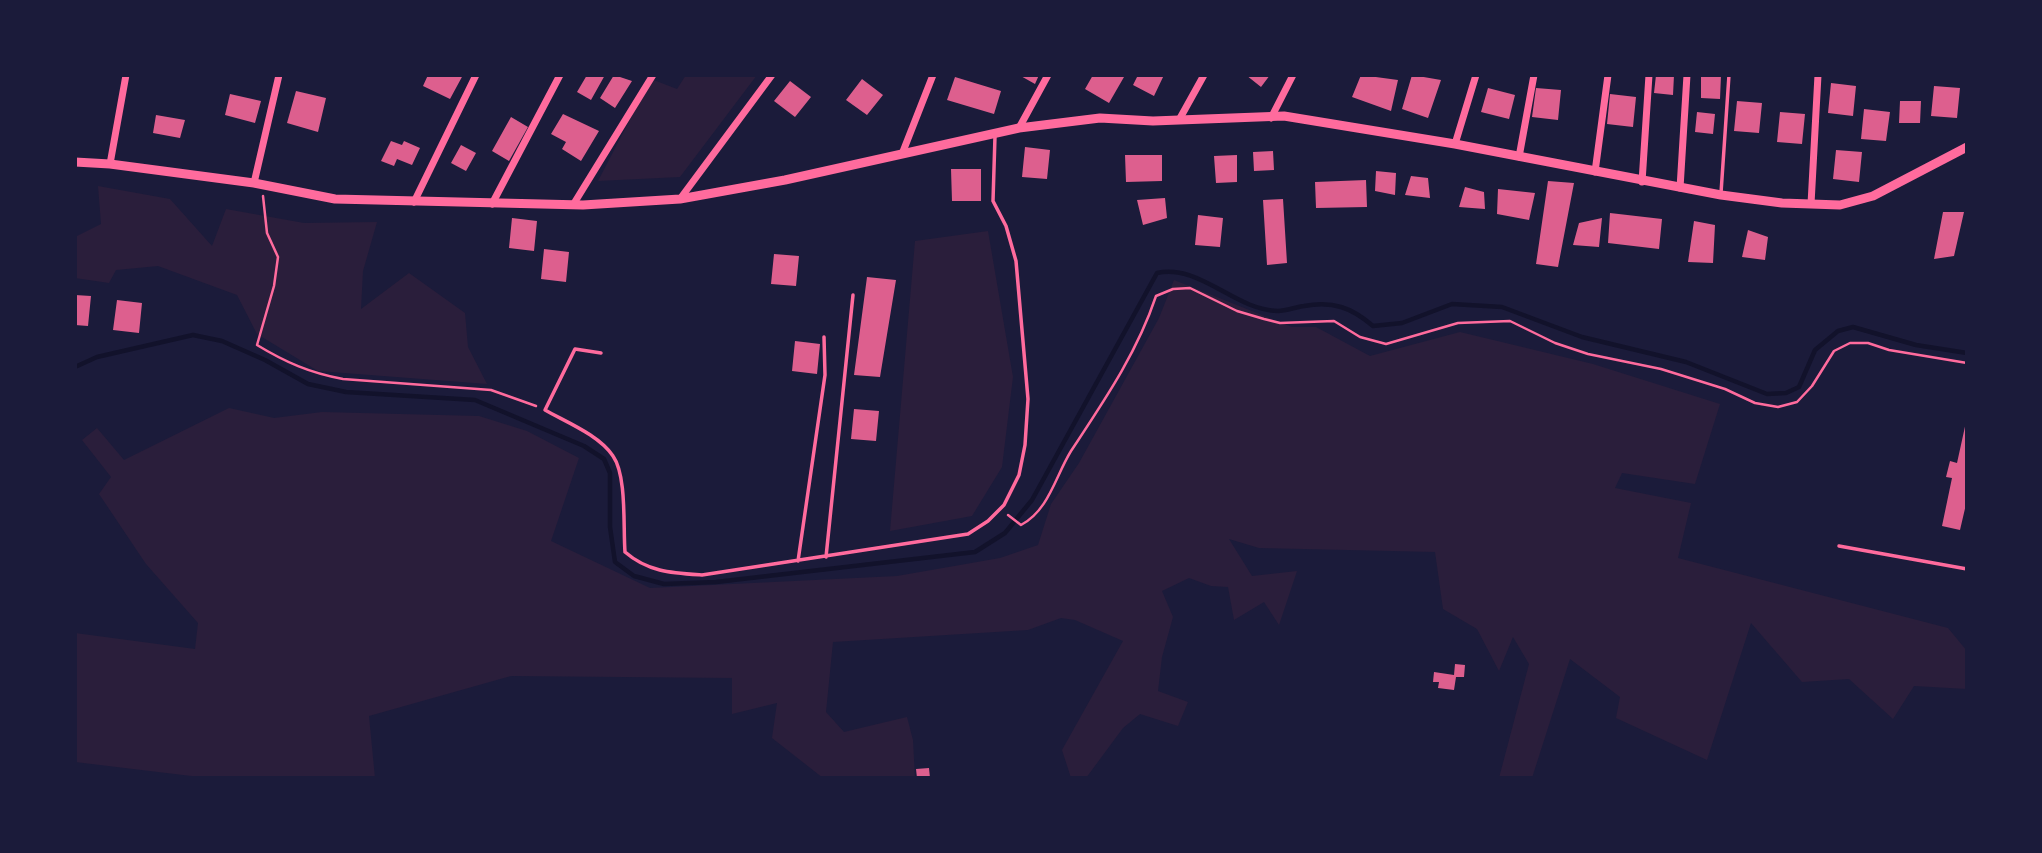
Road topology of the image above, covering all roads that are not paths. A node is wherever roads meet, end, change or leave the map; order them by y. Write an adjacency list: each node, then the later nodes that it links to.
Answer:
1 (126, 75): 27 (street)
2 (279, 75): 30 (street)
3 (476, 75): 34 (street)
4 (560, 75): 35 (street)
5 (653, 75): 37 (street)
6 (772, 75): 33 (street)
7 (933, 75): 24 (street)
8 (1048, 75): 20 (street)
9 (1204, 75): 19 (street)
10 (1293, 75): 18 (street)
11 (1476, 75): 22 (street)
12 (1534, 75): 25 (street)
13 (1608, 75): 28 (street)
14 (1649, 75): 29 (street)
15 (1686, 75): 31 (street)
16 (1729, 75): 32 (lane)
17 (1818, 75): 36 (street)
18 (1271, 118): 19 (street); 22 (street)
19 (1179, 120): 20 (street)
20 (1019, 128): 21 (street)
21 (995, 133): 24 (street); 42 (lane)
22 (1455, 144): 25 (street)
23 (1967, 147): 36 (street)
24 (902, 154): 33 (street)
25 (1519, 157): 28 (street)
26 (75, 162): 27 (street)
27 (110, 164): 30 (street)
28 (1595, 172): 29 (street)
29 (1642, 182): 31 (street)
30 (254, 183): 34 (street)
31 (1680, 188): 32 (street)
32 (1721, 195): 36 (street)
33 (680, 200): 37 (street)
34 (414, 202): 35 (street)
35 (492, 204): 37 (street)
36 (1811, 204)
37 (573, 205)
38 (853, 295): 42 (lane)
39 (824, 337): 43 (lane)
40 (601, 353): 43 (lane)
41 (1839, 545): 44 (lane)
42 (826, 557): 43 (lane)
43 (797, 561)
44 (1967, 569)

